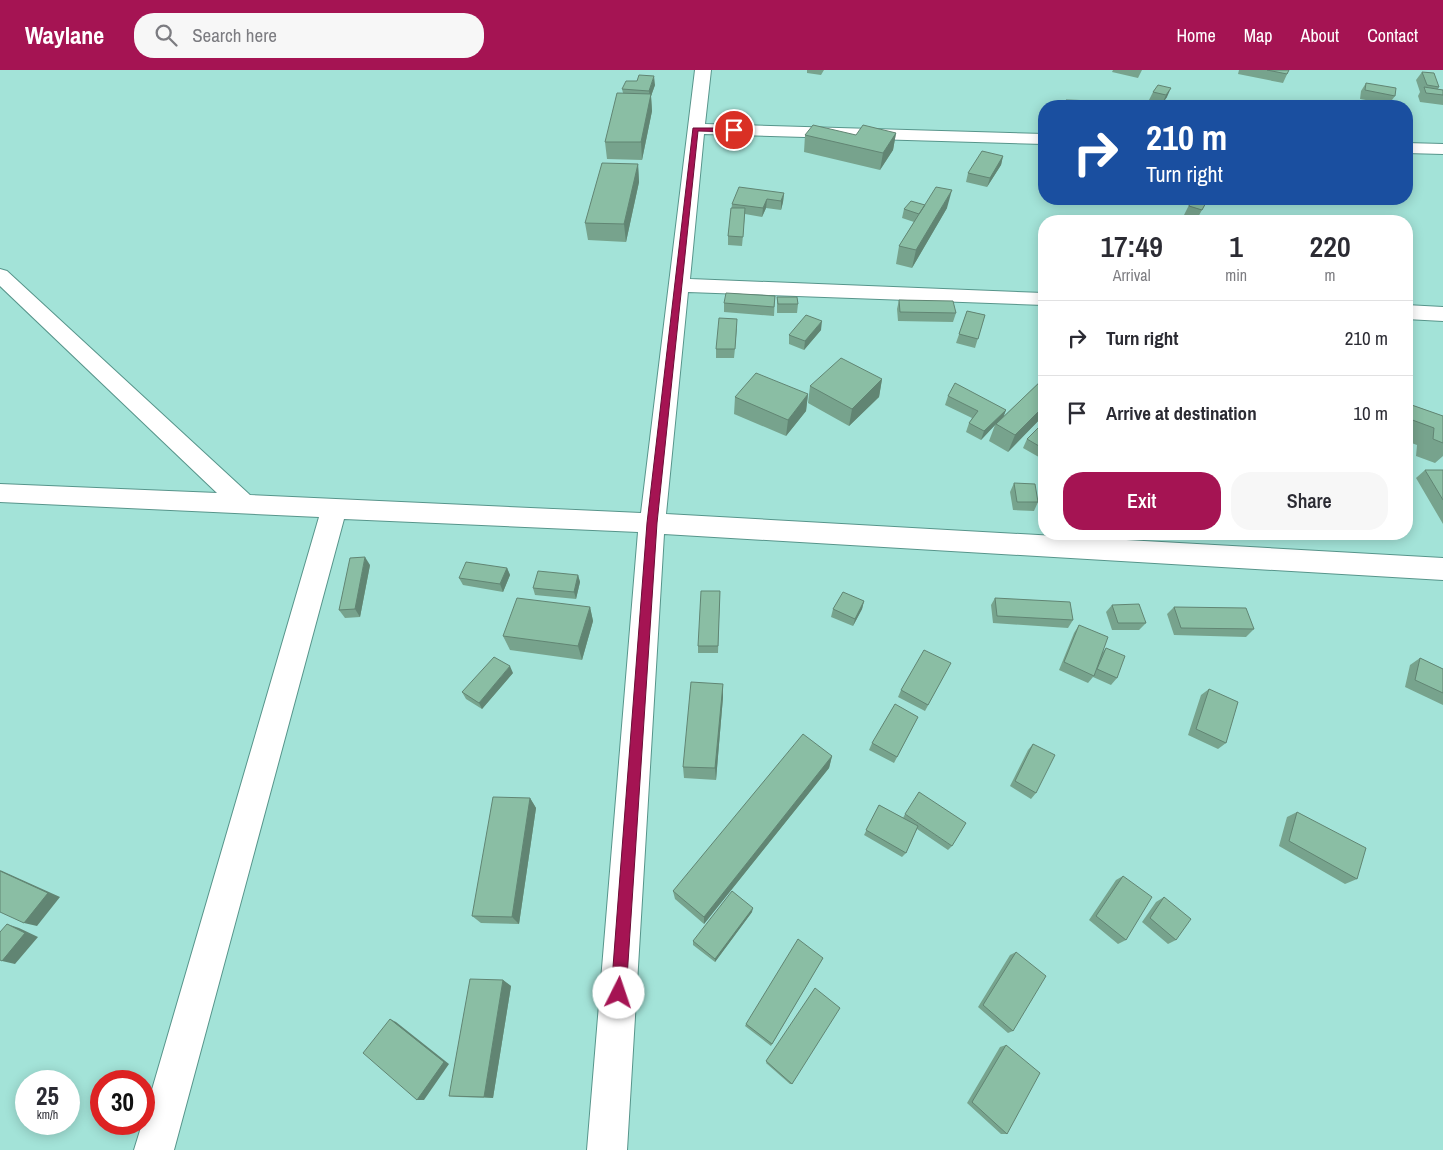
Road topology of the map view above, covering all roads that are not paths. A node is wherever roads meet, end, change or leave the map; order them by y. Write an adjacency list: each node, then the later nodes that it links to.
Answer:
1 (703, 70): 2 (street)
2 (695, 129): 3 (street); 7 (street)
3 (1038, 138)
4 (1413, 148): 5 (street)
5 (1443, 149)
6 (0, 275): 12 (street)
7 (678, 285): 8 (street); 14 (street)
8 (1038, 299)
9 (1413, 312): 10 (street)
10 (1443, 314)
11 (0, 493): 12 (street)
12 (243, 503): 13 (street)
13 (334, 508): 14 (street); 16 (street)
14 (652, 523): 15 (street); 17 (street)
15 (1443, 569)
16 (154, 1150)
17 (607, 1150)

